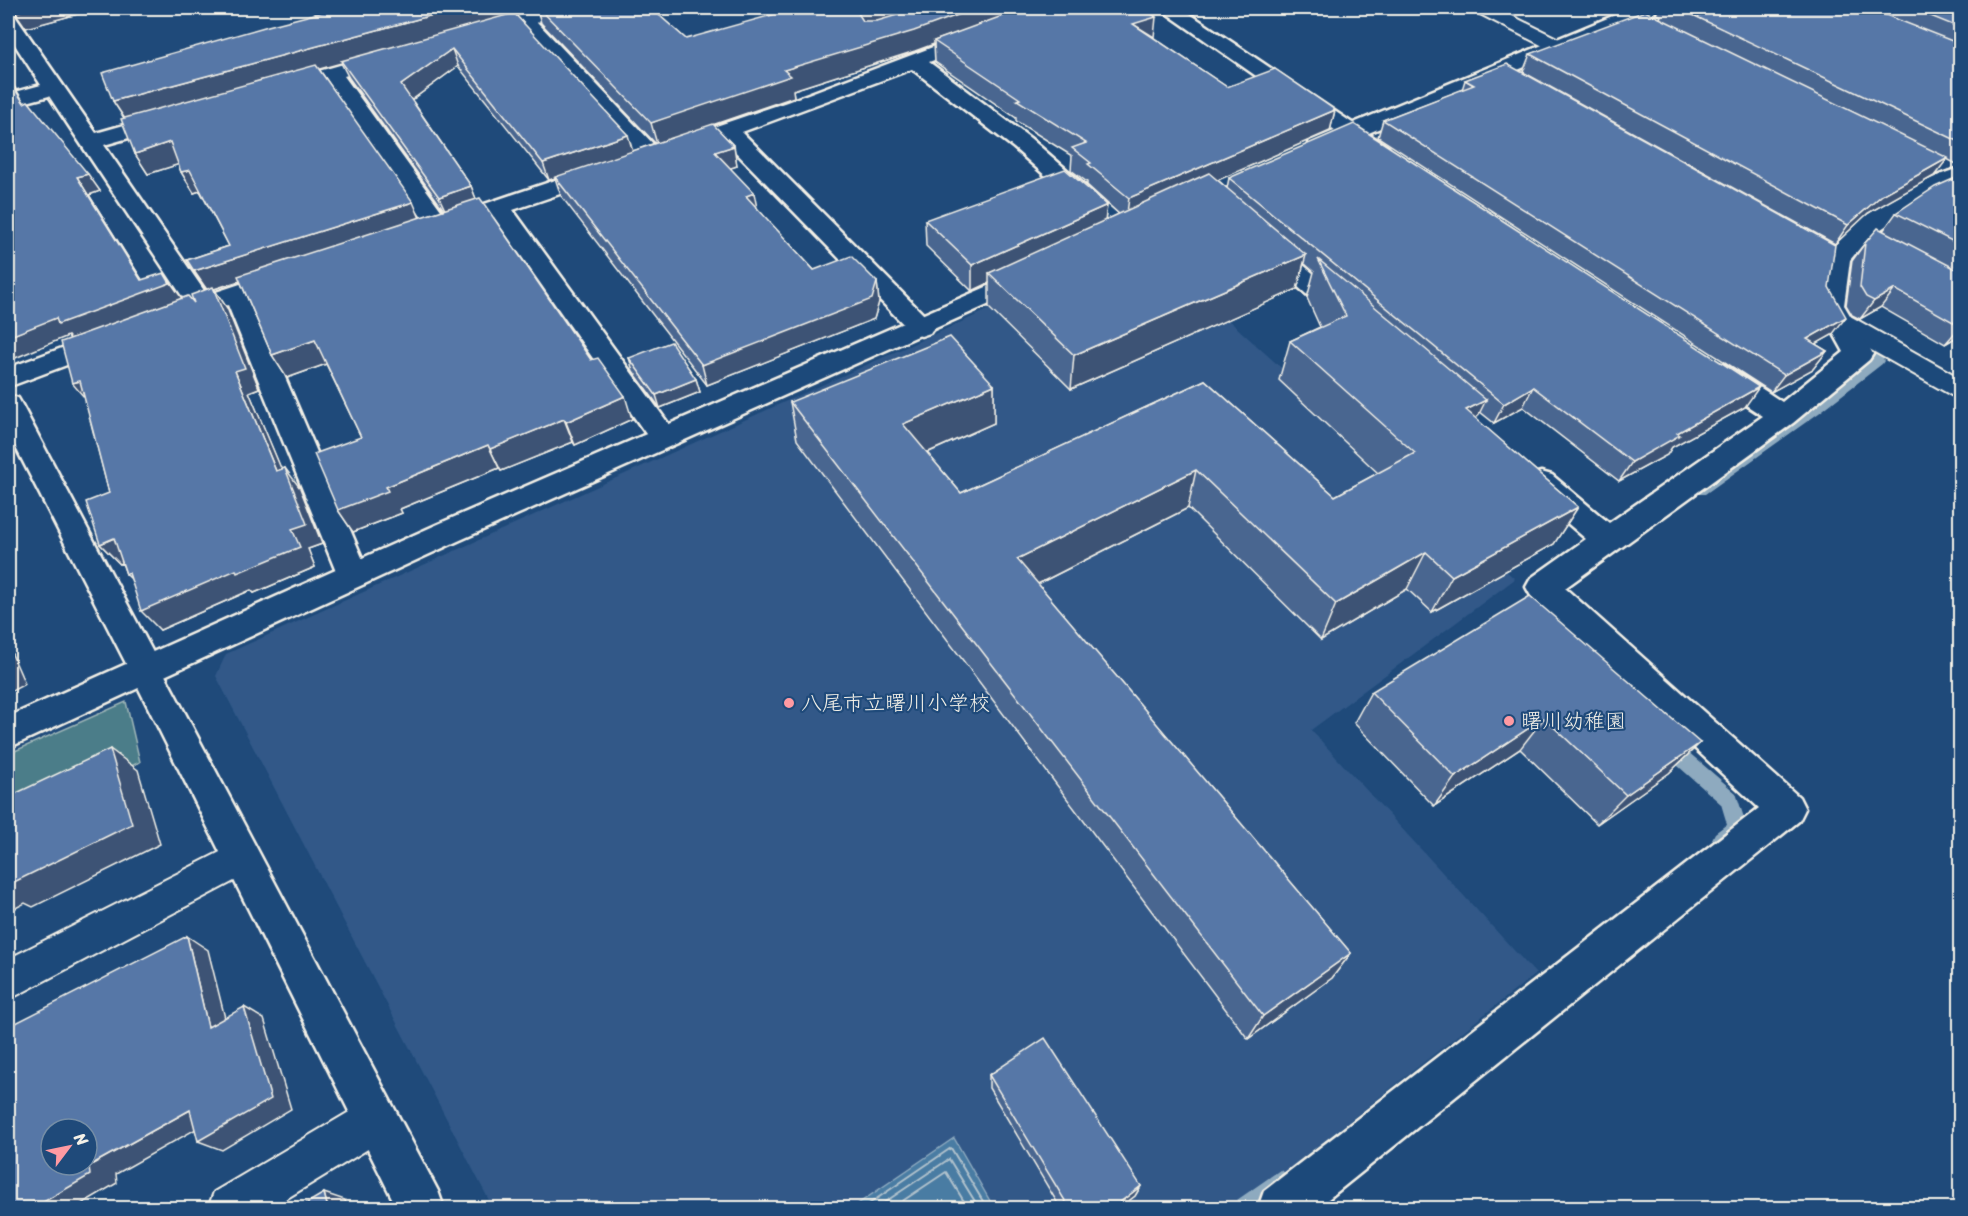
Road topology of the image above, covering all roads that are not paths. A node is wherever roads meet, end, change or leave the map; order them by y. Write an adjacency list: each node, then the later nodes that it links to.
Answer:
1 (567, 8): 7 (street)
2 (1052, 8): 11 (street)
3 (1169, 8): 20 (street)
4 (1483, 8): 9 (lane)
5 (1643, 16): 9 (street)
6 (8, 20): 15 (street)
7 (524, 20): 8 (street); 23 (street)
8 (457, 39)
9 (1556, 45): 12 (street)
10 (400, 55): 13 (street)
11 (913, 60): 19 (street); 28 (street)
12 (1498, 69): 14 (street); 20 (street)
13 (332, 74): 16 (street); 27 (street)
14 (1528, 86)
15 (54, 88): 17 (street); 21 (street)
16 (263, 93)
17 (8, 101)
18 (194, 113): 21 (street)
19 (727, 130): 23 (street); 37 (street)
20 (1350, 132): 22 (street); 24 (street)
21 (90, 142): 34 (street)
22 (1298, 154)
23 (651, 155): 26 (street)
24 (1399, 164)
25 (1953, 174): 36 (street)
26 (499, 207): 27 (street); 45 (street)
27 (441, 227): 30 (street)
28 (1123, 232)
29 (1250, 233): 39 (street)
30 (418, 234)
31 (1049, 267): 37 (street)
32 (304, 272): 33 (street)
33 (236, 294): 34 (street); 48 (street)
34 (201, 305): 35 (street)
35 (158, 321)
36 (1841, 322): 42 (lane); 44 (street)
37 (921, 327): 45 (street)
38 (126, 333): 41 (street)
39 (1366, 333)
40 (1694, 358): 44 (street)
41 (8, 378)
42 (1960, 389)
43 (8, 405): 49 (street)
44 (1783, 416): 47 (street)
45 (663, 437): 48 (street)
46 (1519, 463): 47 (street)
47 (1608, 540): 56 (street)
48 (353, 574): 49 (street)
49 (147, 671): 50 (street); 51 (street)
50 (8, 733)
51 (242, 858): 52 (lane); 53 (street)
52 (8, 980)
53 (376, 1120): 54 (lane); 55 (street)
54 (230, 1209)
55 (421, 1209)
56 (1281, 1209)

